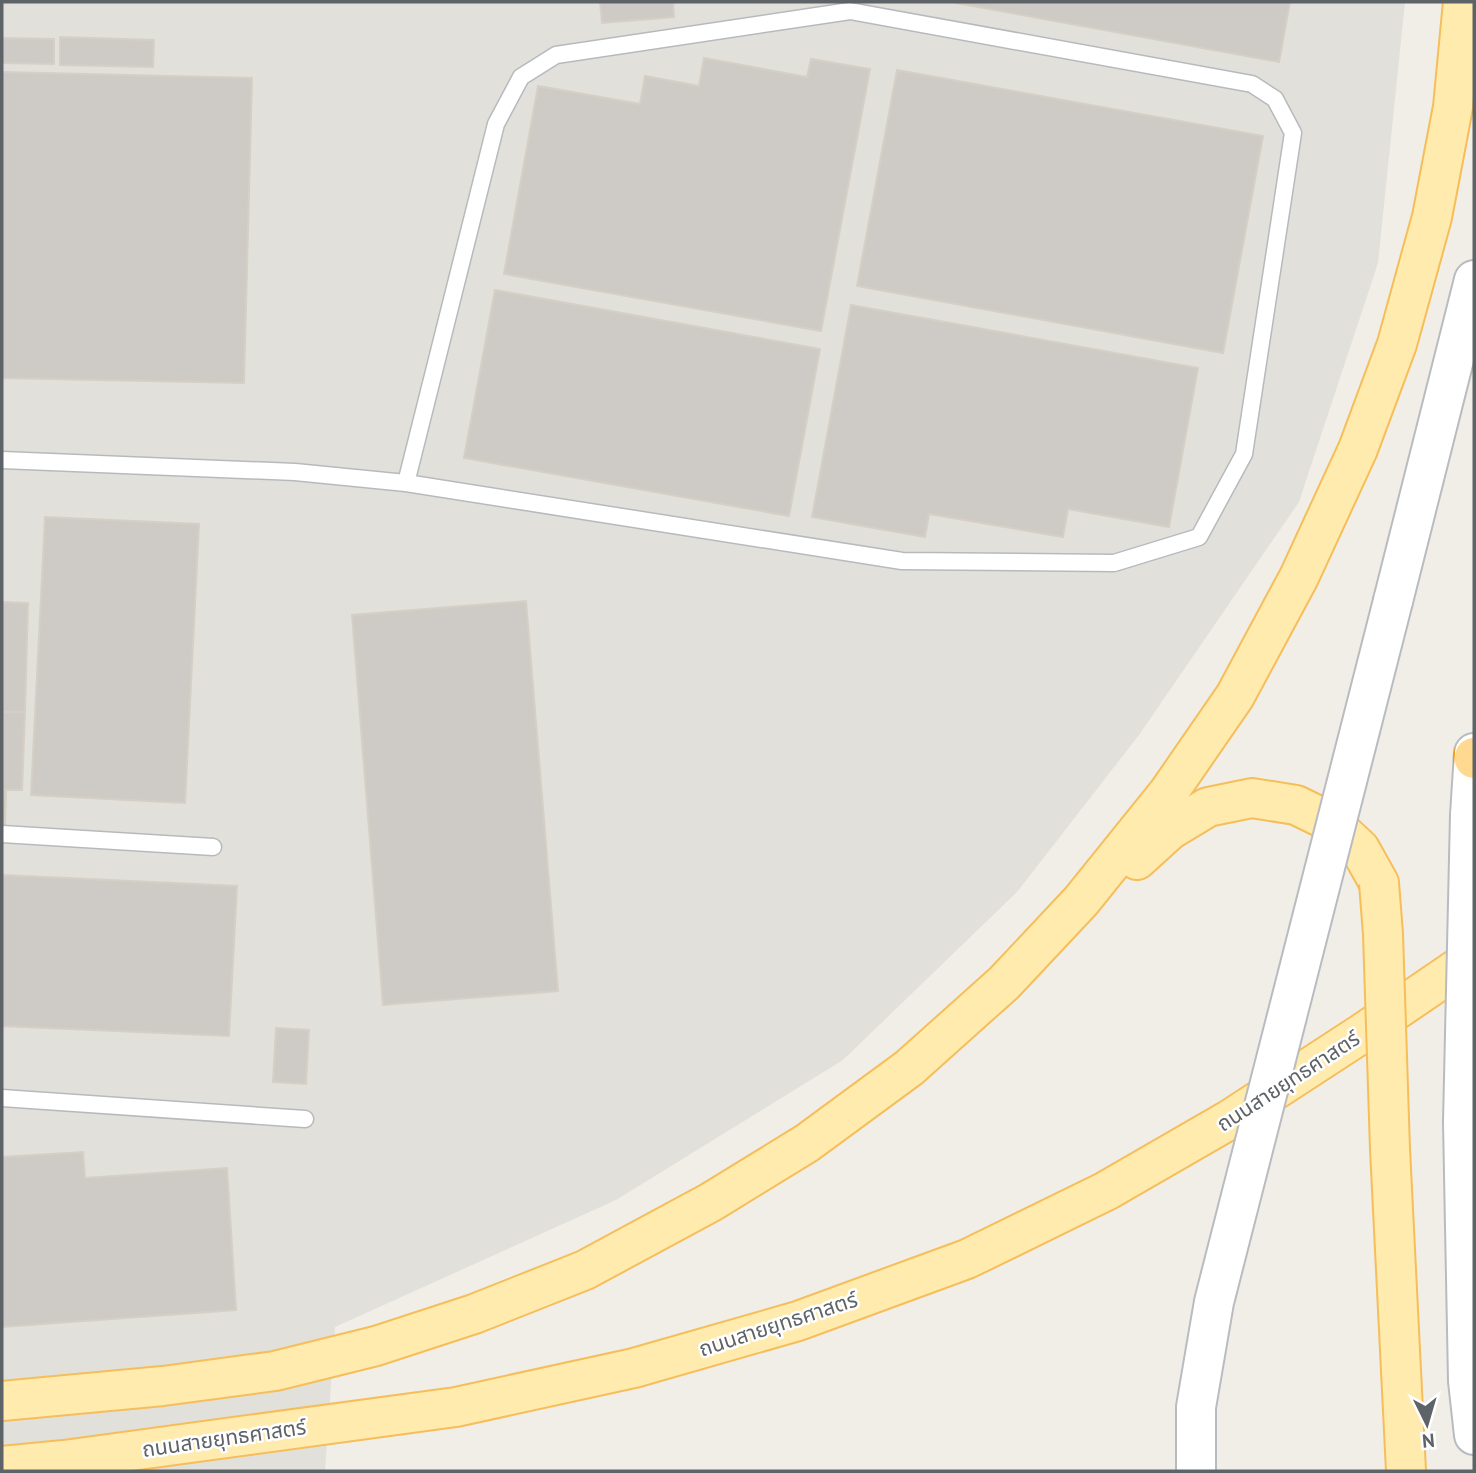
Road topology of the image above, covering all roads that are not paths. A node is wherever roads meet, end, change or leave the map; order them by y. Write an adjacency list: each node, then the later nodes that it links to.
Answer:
1 (1463, 2): 9 (main road)
2 (1474, 280): 15 (main road, bridge)
3 (2, 460): 4 (lane)
4 (406, 482): 4 (lane)
5 (1474, 756): 13 (main road, bridge)
6 (2, 834): 7 (lane)
7 (213, 847)
8 (1474, 957): 14 (main road, ถนนสายยุทธศาสตร์)
9 (1004, 982): 12 (main road); 16 (main road, bridge)
10 (2, 1098): 11 (lane)
11 (306, 1119)
12 (2, 1401)
13 (1474, 1435)
14 (2, 1466)
15 (1196, 1471)
16 (1406, 1471)

